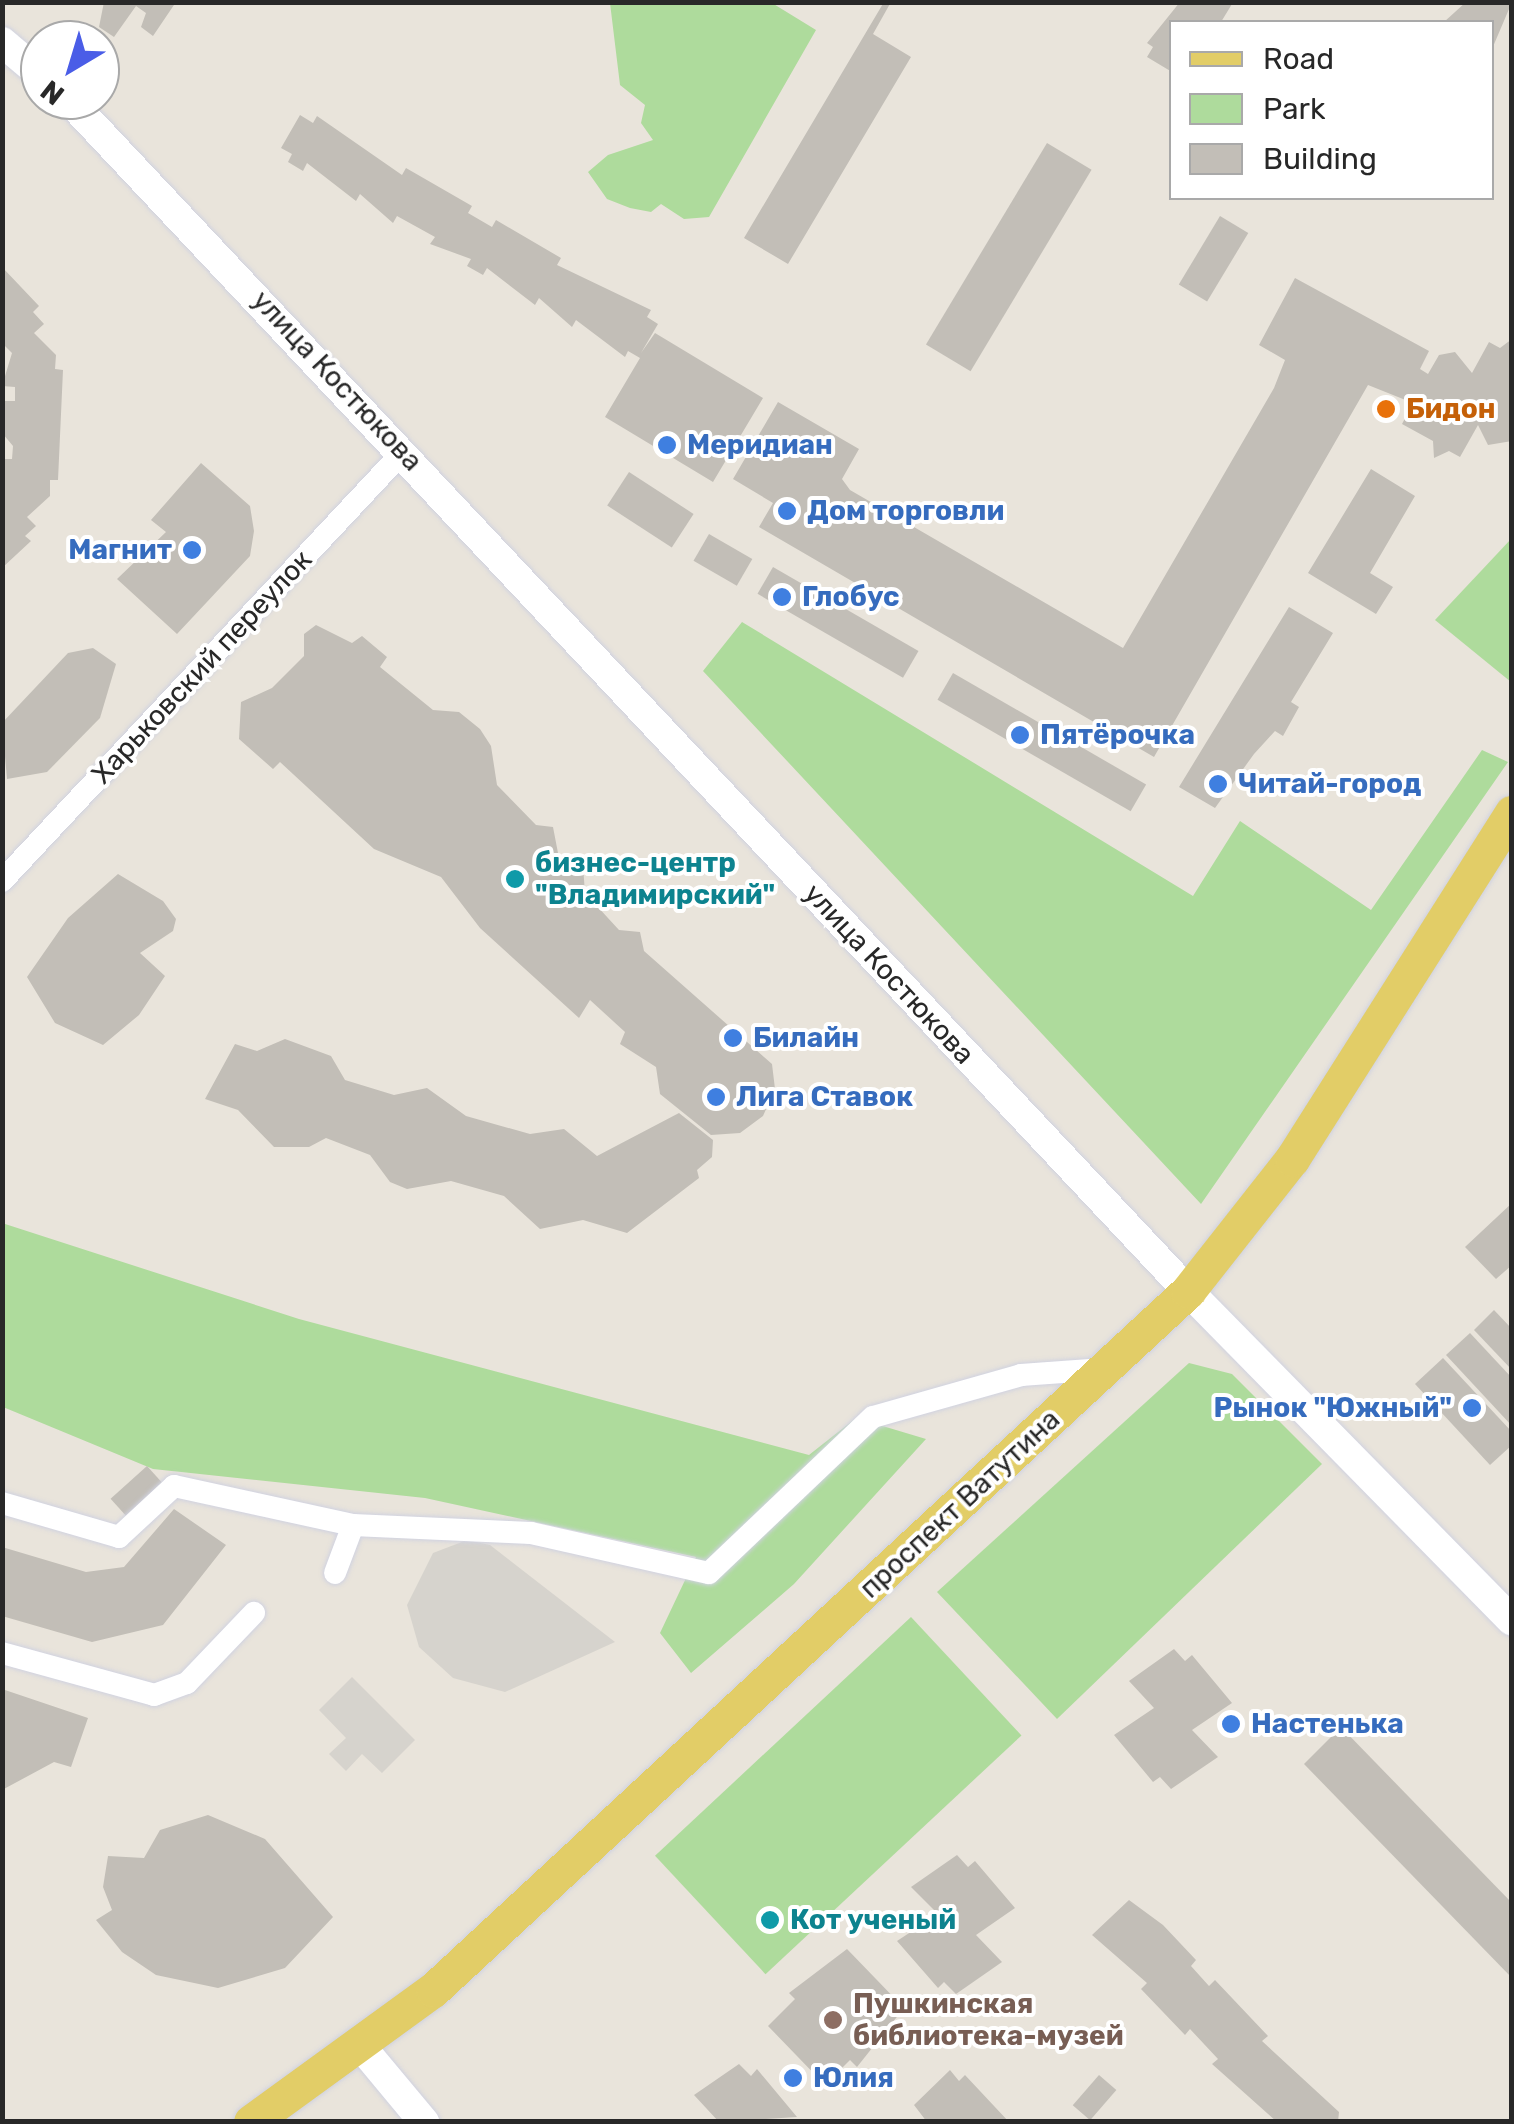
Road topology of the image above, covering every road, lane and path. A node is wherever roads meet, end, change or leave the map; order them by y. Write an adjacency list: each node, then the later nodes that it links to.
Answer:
1 (89, 120): 2 (main road, улица Костюкова)
2 (402, 453): 4 (street, Харьковский переулок); 5 (main road, улица Костюкова)
3 (1512, 812): 5 (main road, проспект Ватутина)
4 (2, 881)
5 (1188, 1291): 6 (main road, проспект Ватутина); 11 (main road, улица Костюкова)
6 (1104, 1369): 8 (street); 13 (main road, проспект Ватутина)
7 (2, 1503): 8 (street)
8 (353, 1525): 9 (street)
9 (335, 1573)
10 (254, 1613): 12 (street)
11 (1512, 1621)
12 (2, 1653)
13 (359, 2044): 14 (main road, проспект Ватутина); 17 (main road)
14 (293, 2092): 15 (main road, проспект Ватутина); 16 (main road, проспект Ватутина)
15 (228, 2122)
16 (252, 2122)
17 (424, 2122)

